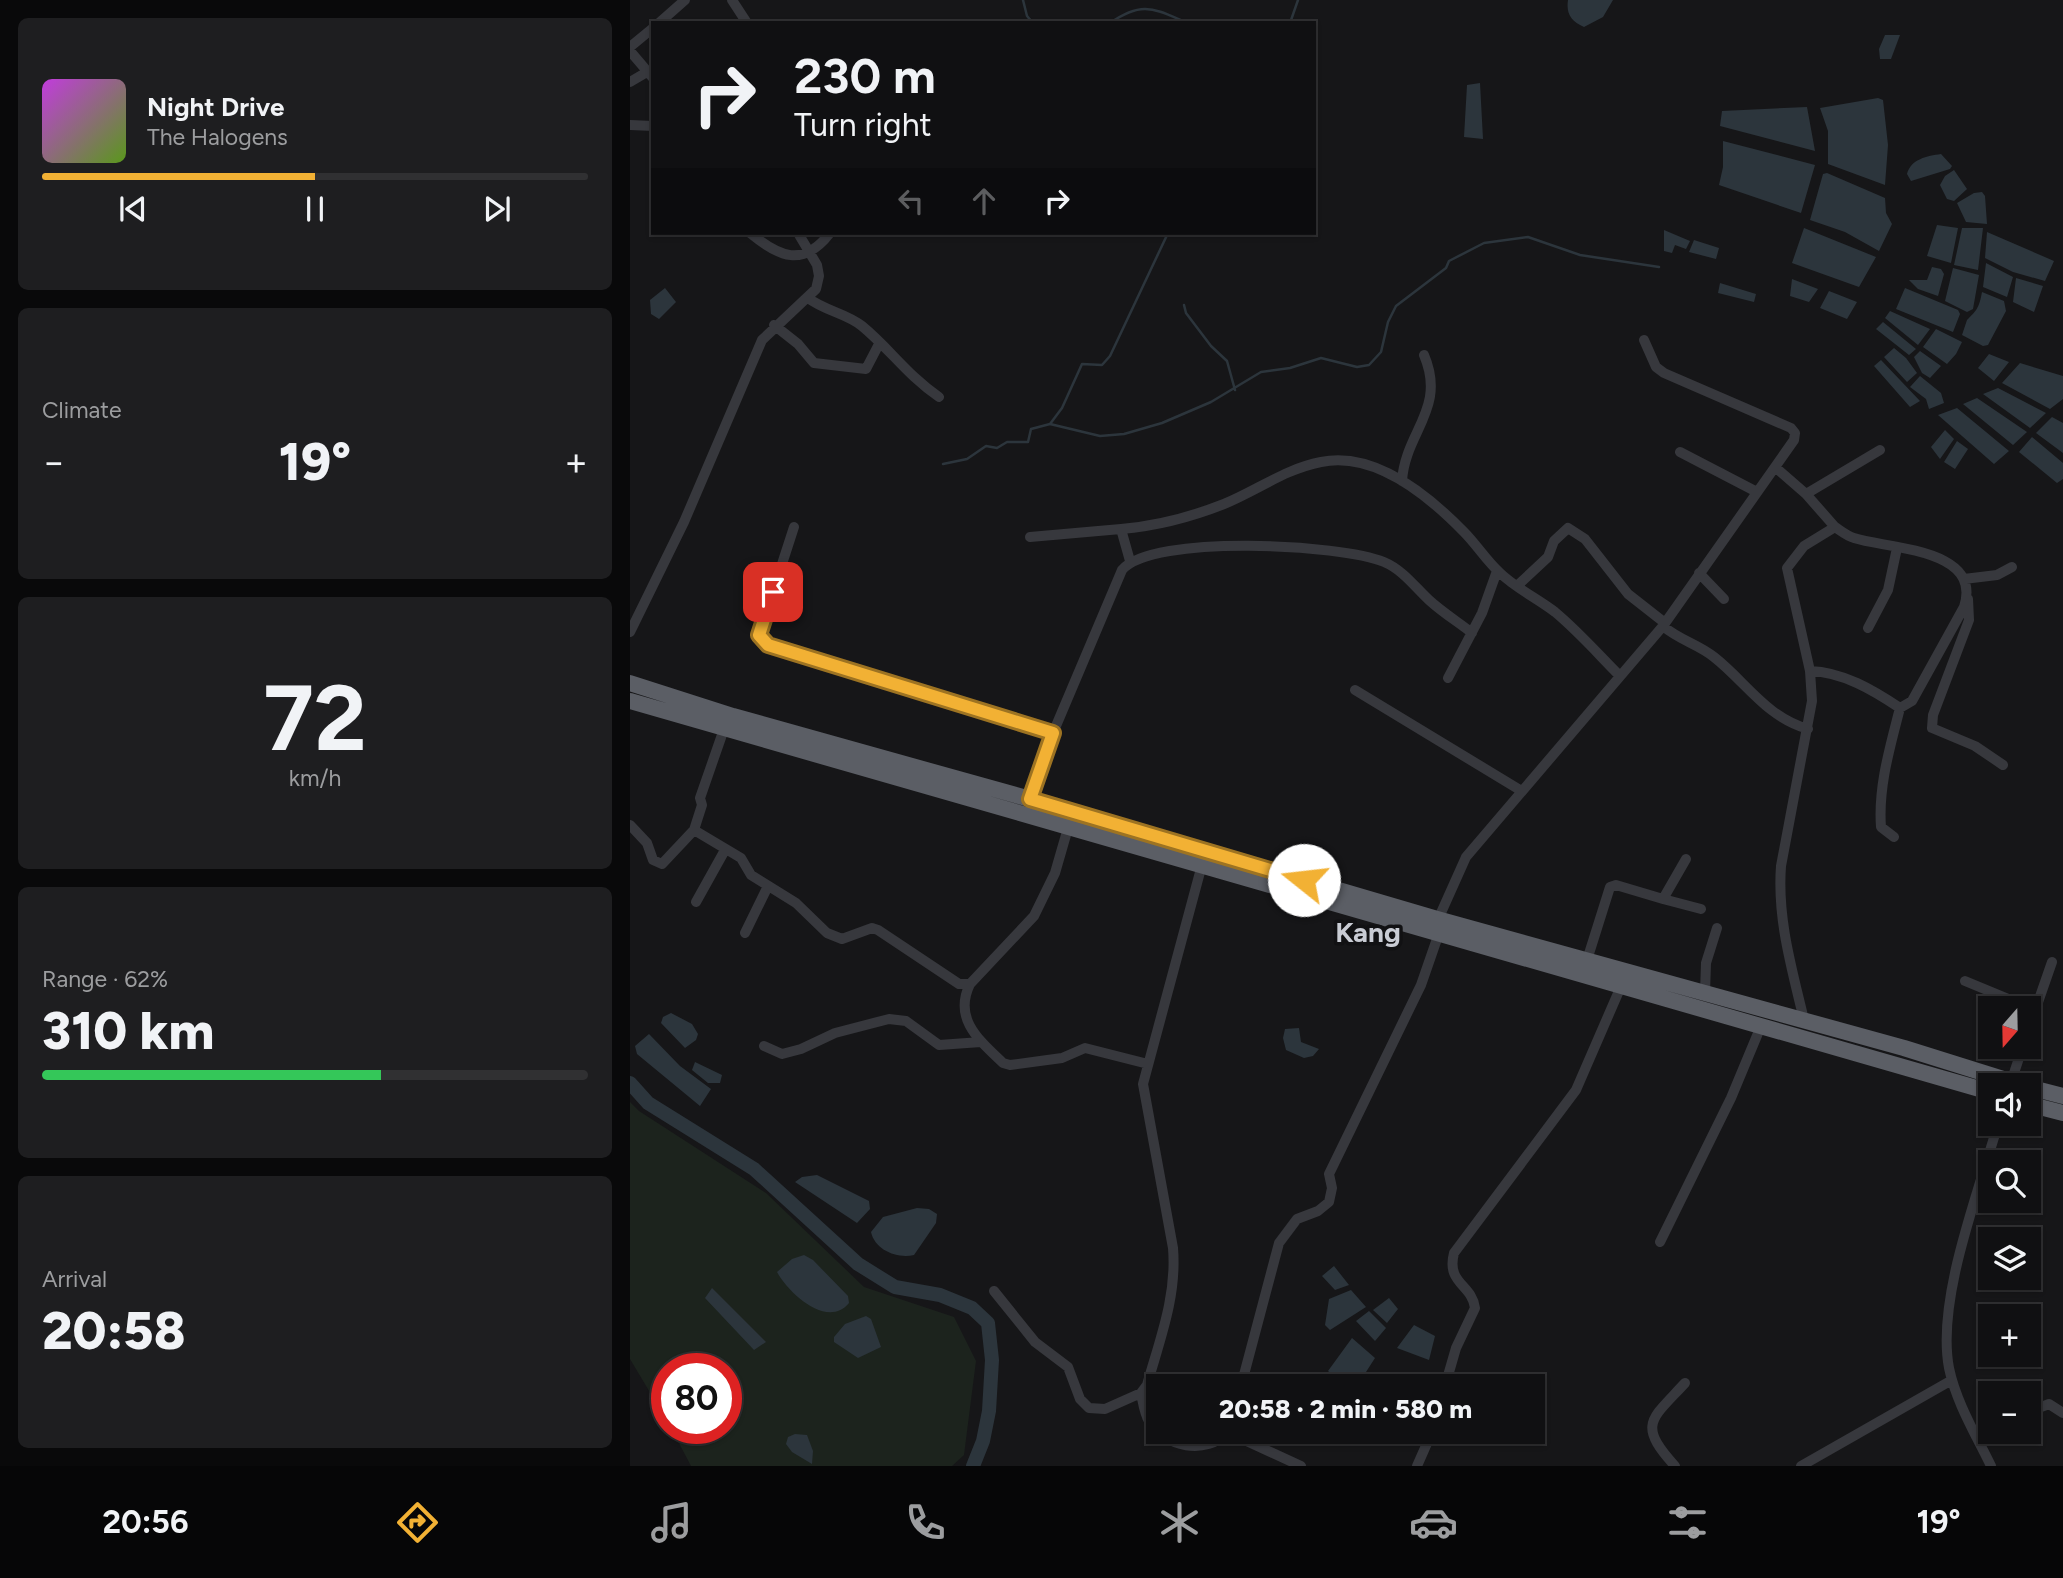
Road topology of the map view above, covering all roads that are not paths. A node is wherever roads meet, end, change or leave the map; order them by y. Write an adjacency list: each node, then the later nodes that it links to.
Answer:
1 (685, 0): 3 (street)
2 (732, 0): 4 (street)
3 (661, 21)
4 (746, 21)
5 (651, 30): 6 (street)
6 (630, 49): 7 (street)
7 (650, 75): 8 (street)
8 (630, 82)
9 (630, 125): 10 (street)
10 (651, 126)
11 (753, 235): 14 (street)
12 (799, 235): 14 (street)
13 (828, 235): 14 (street)
14 (810, 252): 15 (street)
15 (808, 298): 16 (street); 18 (street)
16 (774, 326): 18 (street); 42 (street)
17 (1644, 340): 23 (street)
18 (878, 344): 20 (street)
19 (1424, 355): 24 (street)
20 (939, 397)
21 (1880, 450): 26 (street)
22 (1680, 452): 25 (street)
23 (1775, 467): 25 (street); 26 (street)
24 (1402, 481): 29 (street); 34 (street)
25 (1757, 492): 35 (street)
26 (1806, 494): 28 (street)
27 (794, 527): 53 (street)
28 (1835, 527): 31 (street); 44 (street)
29 (1121, 529): 30 (street); 32 (street)
30 (1030, 537)
31 (1897, 548): 36 (street); 41 (street)
32 (1130, 561): 43 (street); 53 (street)
33 (2012, 567): 36 (street)
34 (1497, 571): 37 (street); 43 (street)
35 (1699, 573): 39 (street); 40 (street)
36 (1964, 579): 38 (street)
37 (1517, 586): 40 (street); 45 (street)
38 (1968, 596): 50 (street); 55 (street)
39 (1724, 599)
40 (1664, 624): 45 (street); 52 (street)
41 (1868, 628)
42 (630, 632)
43 (1472, 632): 46 (street)
44 (1810, 671): 50 (street); 52 (street)
45 (1620, 676): 56 (street)
46 (1448, 678)
47 (630, 683): 54 (highway)
48 (1355, 690): 56 (street)
49 (630, 701): 51 (highway)
50 (1900, 708): 61 (street)
51 (724, 729): 54 (highway); 60 (street)
52 (1808, 729): 80 (street)
53 (1053, 733): 57 (street)
54 (818, 748): 57 (highway); 59 (highway)
55 (2003, 765)
56 (1520, 790): 70 (street)
57 (1030, 799): 63 (highway)
58 (630, 825): 60 (street)
59 (1068, 828): 63 (highway); 76 (street)
60 (694, 830): 62 (street)
61 (1894, 837)
62 (725, 849): 65 (street); 67 (street)
63 (1204, 858): 70 (highway); 84 (street)
64 (1686, 859): 66 (street)
65 (768, 886): 71 (street); 76 (street)
66 (1663, 899): 68 (street); 72 (street)
67 (696, 902)
68 (1701, 909)
69 (1717, 928): 77 (street)
70 (1436, 930): 72 (highway); 74 (highway); 94 (street)
71 (745, 933)
72 (1587, 960): 74 (highway)
73 (2052, 962): 79 (street)
74 (1625, 978): 77 (highway); 81 (highway); 95 (street)
75 (1965, 981): 78 (street)
76 (970, 984): 82 (street)
77 (1704, 993): 80 (highway)
78 (2001, 996)
79 (2040, 996)
80 (1804, 1020): 85 (highway)
81 (1761, 1026): 86 (highway); 92 (street)
82 (981, 1042): 83 (street); 84 (street)
83 (764, 1046)
84 (1148, 1064): 98 (street)
85 (1979, 1073)
86 (1978, 1089)
87 (2041, 1090): 88 (highway)
88 (2063, 1096)
89 (2041, 1108): 90 (highway)
90 (2063, 1114)
91 (1995, 1136): 96 (street)
92 (1660, 1242)
93 (995, 1291): 98 (street)
94 (1244, 1374)
95 (1448, 1374)
96 (1952, 1380): 102 (street); 108 (street)
97 (1685, 1383): 107 (street)
98 (1141, 1394): 101 (street)
99 (2041, 1407): 100 (street)
100 (2063, 1413)
101 (1146, 1415)
102 (1976, 1435): 109 (street)
103 (1253, 1444): 105 (street)
104 (1427, 1444): 106 (street)
105 (1301, 1466)
106 (1417, 1466)
107 (1675, 1466)
108 (1801, 1466)
109 (1991, 1466)

